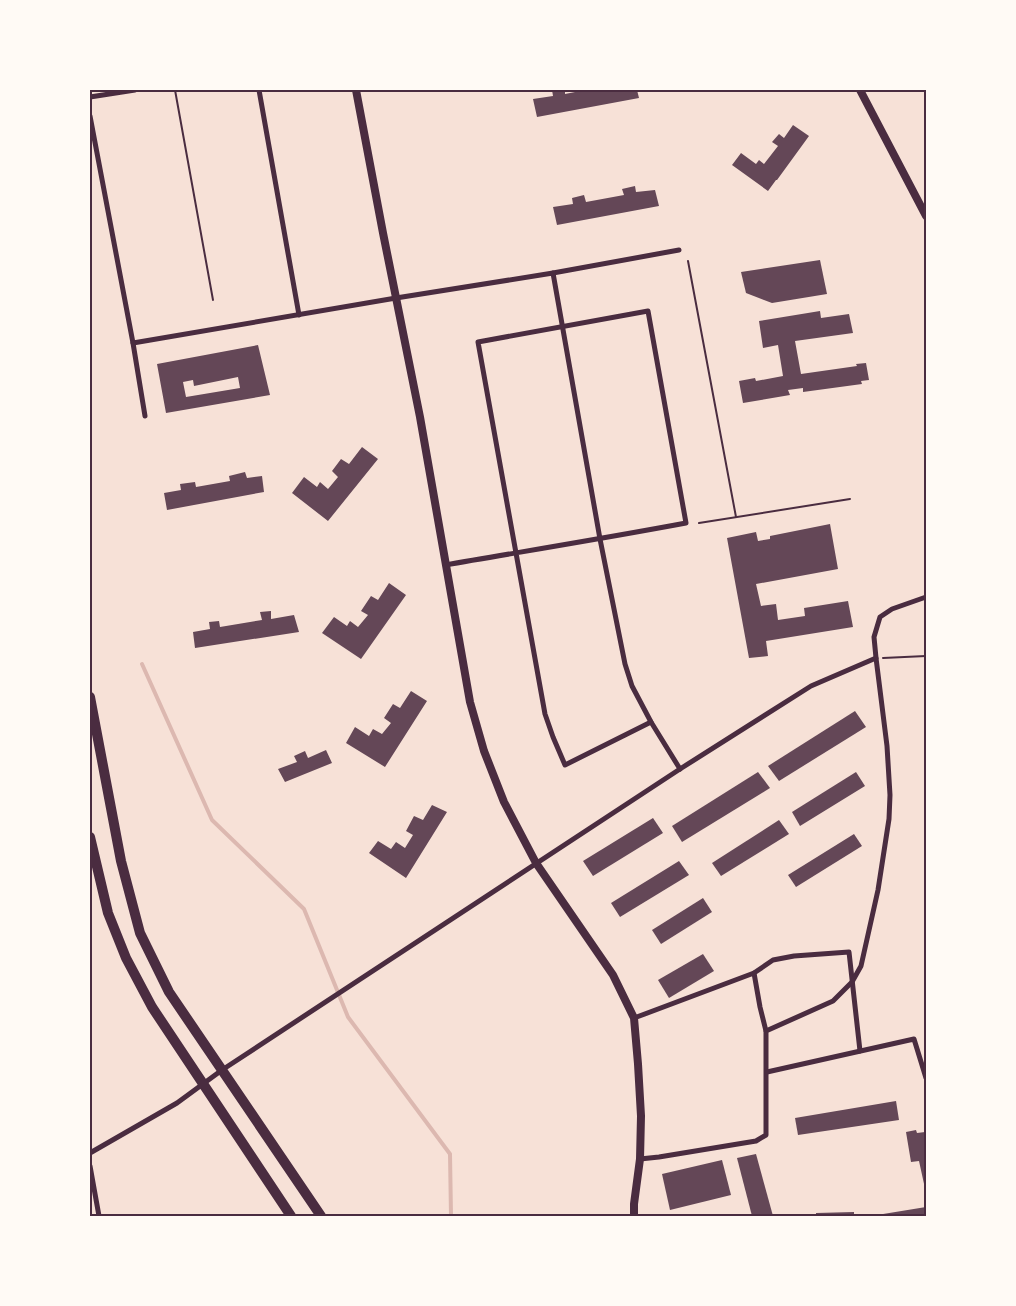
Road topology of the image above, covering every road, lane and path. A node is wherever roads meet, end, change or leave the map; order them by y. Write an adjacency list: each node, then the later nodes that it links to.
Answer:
1 (134, 90): 6 (street)
2 (175, 90): 13 (path)
3 (259, 90): 14 (street)
4 (356, 90): 12 (street)
5 (860, 90): 8 (street)
6 (90, 98)
7 (90, 116): 16 (street)
8 (926, 216)
9 (679, 250): 11 (street)
10 (688, 261): 19 (path)
11 (553, 273): 12 (street); 15 (street)
12 (396, 298): 14 (street); 23 (street)
13 (213, 300)
14 (299, 315): 16 (street)
15 (563, 326): 21 (street); 21 (street); 22 (street)
16 (133, 343): 17 (street)
17 (145, 416)
18 (850, 499): 19 (path)
19 (736, 517): 20 (path)
20 (698, 523)
21 (600, 539): 22 (street); 28 (street)
22 (516, 553): 23 (street); 28 (street)
23 (445, 565): 31 (street)
24 (926, 597): 26 (street)
25 (926, 656): 26 (path)
26 (876, 658): 29 (street); 33 (street)
27 (90, 697): 37 (main road)
28 (651, 722): 29 (street)
29 (680, 769): 31 (street)
30 (90, 837): 40 (main road)
31 (536, 863): 34 (street); 37 (street)
32 (754, 973): 33 (street); 34 (street); 35 (street)
33 (852, 982): 35 (street); 36 (street)
34 (634, 1018): 42 (street)
35 (766, 1031): 38 (street)
36 (860, 1051): 38 (street); 39 (street)
37 (222, 1070): 40 (street); 46 (main road)
38 (767, 1072): 42 (street)
39 (926, 1078)
40 (203, 1083): 41 (street); 45 (main road)
41 (90, 1153)
42 (640, 1159): 47 (street)
43 (90, 1166): 44 (street)
44 (99, 1216)
45 (291, 1216)
46 (321, 1216)
47 (634, 1216)

